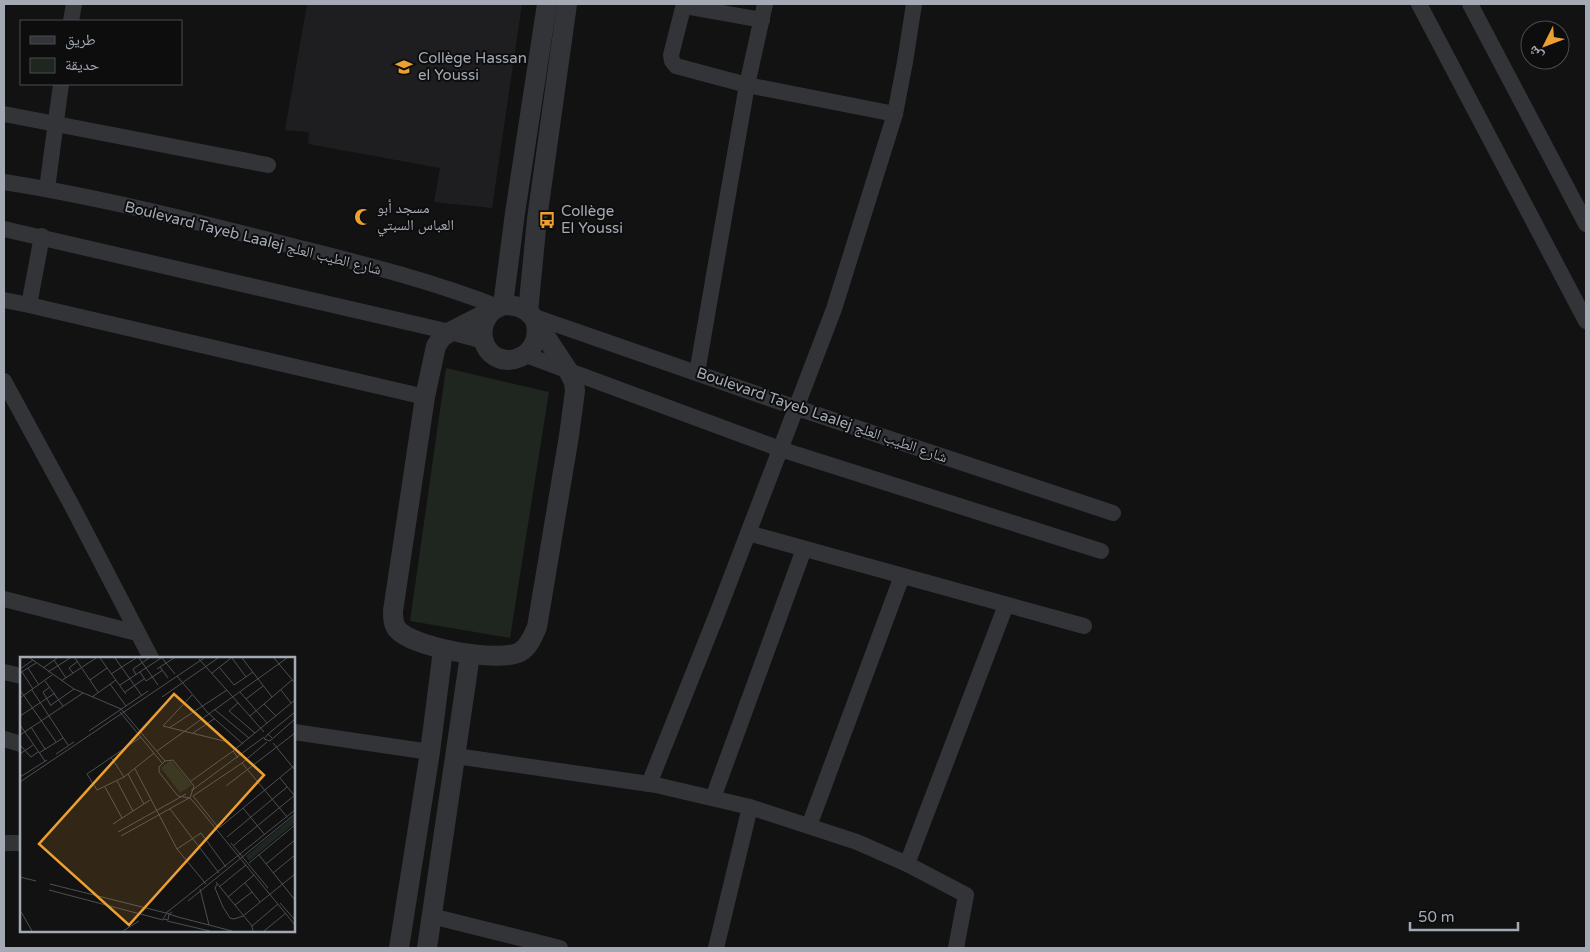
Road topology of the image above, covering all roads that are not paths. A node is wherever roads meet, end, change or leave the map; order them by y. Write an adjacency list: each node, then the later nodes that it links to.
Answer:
1 (74, 4): 9 (street)
2 (547, 4): 24 (street)
3 (568, 4): 25 (street)
4 (765, 4): 10 (street)
5 (914, 4): 14 (street)
6 (1420, 4): 26 (street)
7 (1470, 4): 19 (street)
8 (684, 5): 10 (street); 12 (street)
9 (71, 20)
10 (762, 20): 12 (street)
11 (61, 85): 15 (street)
12 (747, 85): 14 (street); 31 (street)
13 (4, 114): 15 (street)
14 (895, 114): 34 (street)
15 (55, 123): 16 (street); 18 (street)
16 (268, 165)
17 (4, 182): 18 (street, Boulevard Tayeb Laalej شارع الطيب العلج)
18 (47, 189): 24 (street, Boulevard Tayeb Laalej شارع الطيب العلج)
19 (1586, 224)
20 (4, 229): 21 (street)
21 (42, 236): 23 (street); 27 (street)
22 (4, 300): 23 (street)
23 (29, 304): 33 (street)
24 (498, 307): 25 (street); 27 (street); 28 (street)
25 (532, 317): 29 (street); 30 (street); 31 (street, Boulevard Tayeb Laalej شارع الطيب العلج)
26 (1586, 321)
27 (450, 332): 28 (street); 33 (street)
28 (484, 341): 29 (street)
29 (526, 355): 30 (street)
30 (569, 372): 35 (street); 46 (street)
31 (697, 373): 34 (street, Boulevard Tayeb Laalej شارع الطيب العلج)
32 (4, 381): 44 (street)
33 (425, 397): 45 (street)
34 (796, 408): 35 (street); 36 (street, Boulevard Tayeb Laalej شارع الطيب العلج)
35 (780, 449): 37 (street); 39 (street)
36 (1113, 513)
37 (748, 534): 38 (street); 55 (street)
38 (804, 549): 40 (street); 56 (street)
39 (1101, 551)
40 (902, 576): 42 (street); 58 (street)
41 (4, 600): 44 (street)
42 (1006, 605): 43 (street); 61 (street)
43 (1084, 626)
44 (137, 633): 47 (street)
45 (442, 650): 46 (street); 53 (street)
46 (470, 655): 54 (street)
47 (149, 657)
48 (4, 672): 49 (street)
49 (20, 676)
50 (295, 732): 53 (street)
51 (4, 739): 52 (street)
52 (20, 744)
53 (430, 752): 63 (street)
54 (456, 756): 55 (street); 62 (street)
55 (649, 784): 56 (street)
56 (713, 798): 57 (street)
57 (750, 807): 58 (street); 66 (street)
58 (809, 826): 61 (street)
59 (4, 843): 60 (street)
60 (20, 843)
61 (907, 864): 67 (street)
62 (432, 916): 64 (street); 65 (street)
63 (399, 948)
64 (426, 948)
65 (560, 948)
66 (716, 948)
67 (956, 948)

